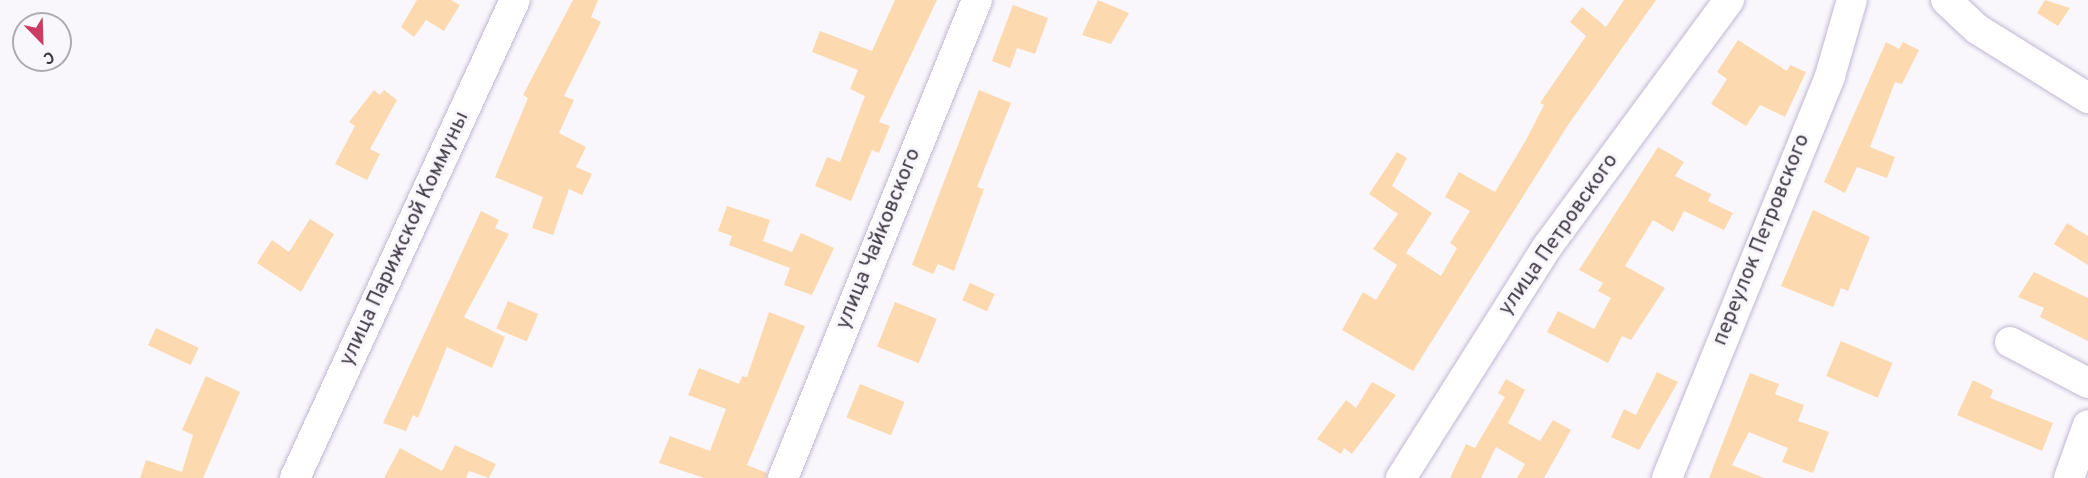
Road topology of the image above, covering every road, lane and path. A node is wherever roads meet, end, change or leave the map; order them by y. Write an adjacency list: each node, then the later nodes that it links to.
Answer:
1 (515, 0): 10 (street, улица Парижской Коммуны)
2 (977, 0): 11 (street, улица Чайковского)
3 (1729, 0): 12 (street, улица Петровского)
4 (1852, 0): 13 (street, переулок Петровского)
5 (1946, 0): 6 (street)
6 (2088, 98)
7 (2010, 342): 8 (street)
8 (2088, 383)
9 (2088, 425): 14 (street)
10 (295, 478)
11 (783, 478)
12 (1401, 478)
13 (1667, 478)
14 (2068, 478)

